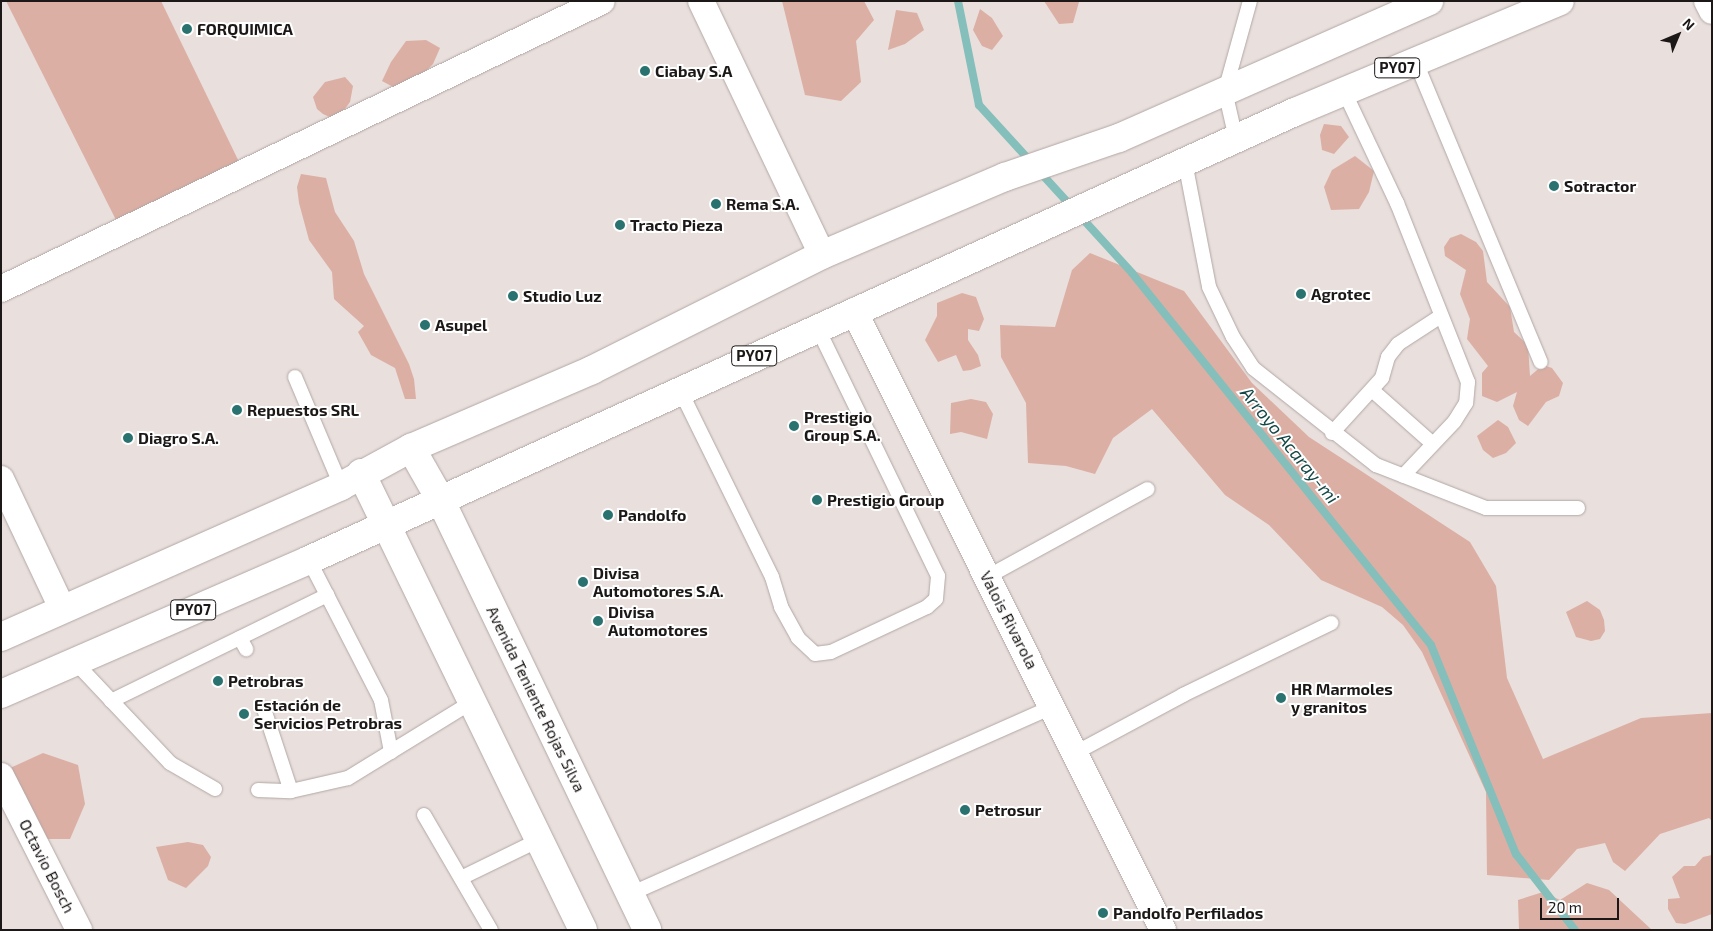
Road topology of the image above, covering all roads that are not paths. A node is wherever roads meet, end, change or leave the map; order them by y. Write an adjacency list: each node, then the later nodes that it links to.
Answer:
1 (602, 1): 14 (street)
2 (702, 1): 13 (street)
3 (1250, 1): 9 (lane)
4 (1429, 1): 9 (main road)
5 (1560, 1): 8 (main road, PY07)
6 (1707, 1): 7 (street)
7 (1712, 11)
8 (1415, 60): 10 (main road, PY07); 18 (lane)
9 (1225, 91): 11 (lane); 13 (main road)
10 (1344, 91): 11 (main road, PY07); 16 (lane)
11 (1236, 138): 12 (main road, PY07)
12 (1185, 162): 15 (main road, PY07); 22 (lane)
13 (822, 255): 24 (main road)
14 (1, 289)
15 (854, 311): 17 (main road, PY07); 33 (street, Valois Rivarola)
16 (1441, 316): 21 (lane); 23 (lane)
17 (816, 327): 20 (main road, PY07); 20 (lane)
18 (1541, 362)
19 (295, 377): 27 (lane)
20 (680, 390): 29 (main road, PY07)
21 (1372, 390): 22 (lane); 23 (lane)
22 (1332, 433): 25 (lane)
23 (1432, 444): 25 (lane)
24 (417, 459): 27 (main road); 29 (main road, Avenida Teniente Rojas Silva)
25 (1403, 476): 30 (lane)
26 (1, 479): 35 (street)
27 (351, 479): 31 (main road); 35 (main road)
28 (1148, 489): 33 (lane)
29 (440, 500): 31 (main road, PY07); 53 (main road, Avenida Teniente Rojas Silva)
30 (1578, 508)
31 (384, 524): 32 (main road, PY07); 41 (main road)
32 (309, 560): 34 (lane); 38 (main road, PY07)
33 (987, 577): 42 (street, Valois Rivarola)
34 (327, 594): 40 (lane); 44 (lane)
35 (62, 608): 37 (main road)
36 (1331, 623): 45 (lane)
37 (1, 637)
38 (74, 661): 39 (main road, PY07); 40 (lane)
39 (1, 694)
40 (111, 701): 47 (lane)
41 (472, 702): 44 (lane); 51 (main road)
42 (1052, 707): 45 (street, Valois Rivarola); 53 (lane)
43 (264, 709): 49 (lane)
44 (391, 752): 49 (lane)
45 (1074, 753): 58 (street, Valois Rivarola)
46 (1, 776): 54 (street, Octavio Bosch)
47 (215, 789)
48 (258, 790): 49 (lane)
49 (291, 791)
50 (424, 816): 52 (lane)
51 (539, 840): 52 (lane); 56 (main road)
52 (461, 878): 55 (lane)
53 (630, 894): 57 (main road, Avenida Teniente Rojas Silva)
54 (79, 930)
55 (490, 930)
56 (583, 930)
57 (647, 930)
58 (1163, 930)

